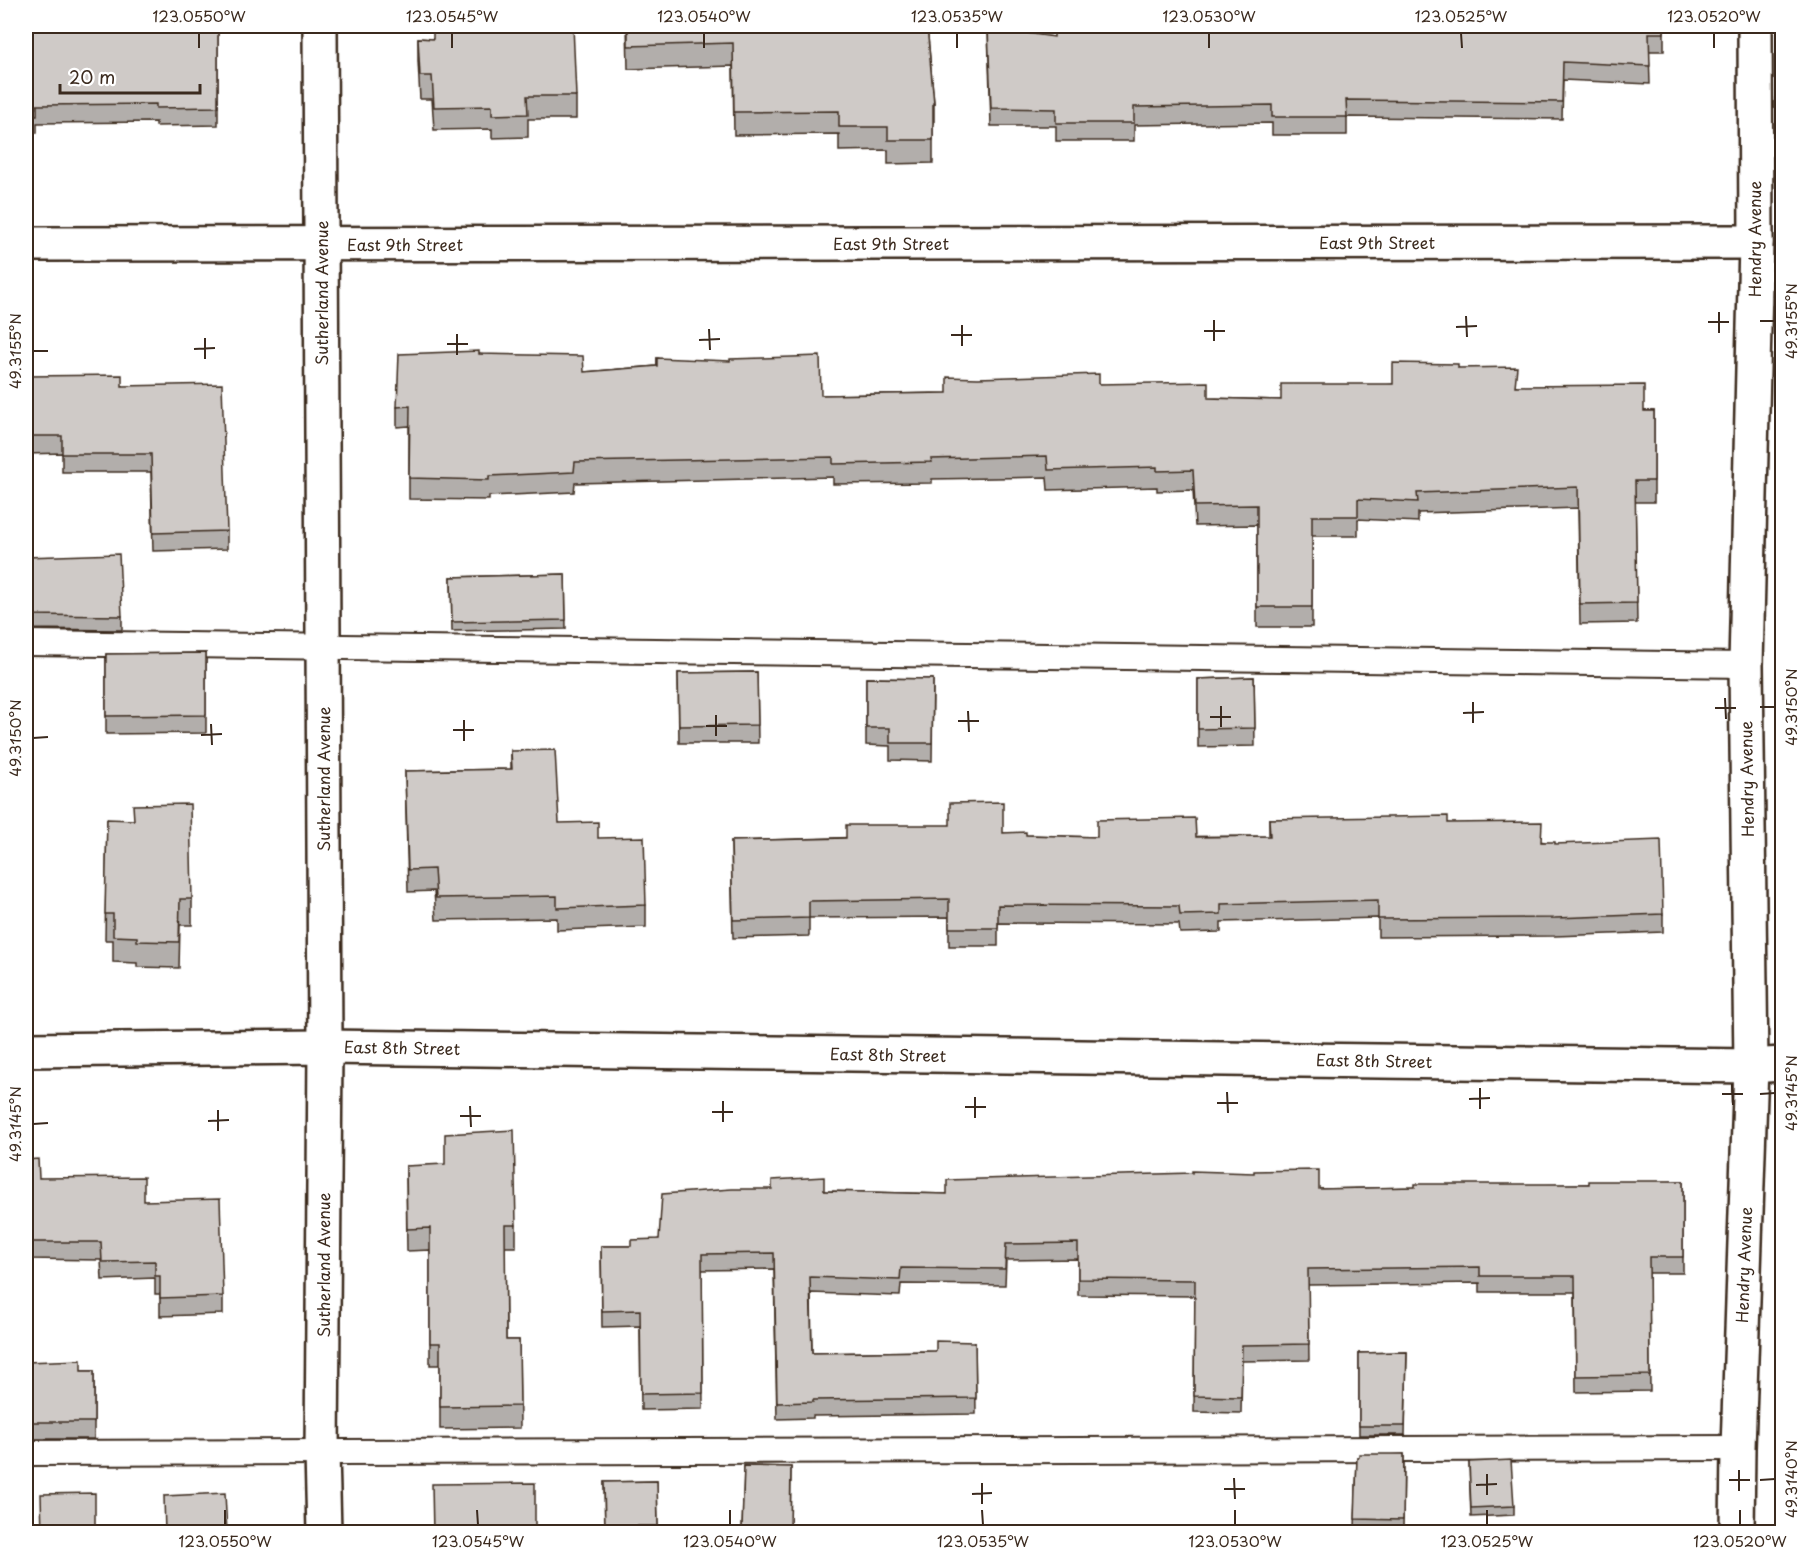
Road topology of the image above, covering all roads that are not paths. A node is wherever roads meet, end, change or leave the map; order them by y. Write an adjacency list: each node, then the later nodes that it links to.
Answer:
1 (320, 26): 6 (street, Sutherland Avenue)
2 (1755, 26): 3 (street, Hendry Avenue)
3 (1769, 124): 4 (street, Hendry Avenue)
4 (1756, 242): 6 (street, East 9th Street); 9 (street, Hendry Avenue)
5 (26, 244): 6 (street, East 9th Street)
6 (322, 245): 8 (street, Sutherland Avenue)
7 (26, 643): 8 (lane)
8 (323, 646): 9 (lane); 10 (street, Sutherland Avenue)
9 (1746, 665): 13 (street, Hendry Avenue)
10 (325, 1047): 11 (street, East 8th Street); 13 (street, East 8th Street); 16 (street, Sutherland Avenue)
11 (26, 1050)
12 (1782, 1064): 13 (street, East 8th Street)
13 (1750, 1066): 14 (street, Hendry Avenue)
14 (1737, 1448): 16 (lane); 18 (street, Hendry Avenue)
15 (26, 1453): 16 (lane)
16 (322, 1453): 17 (street, Sutherland Avenue)
17 (324, 1533)
18 (1737, 1533)

